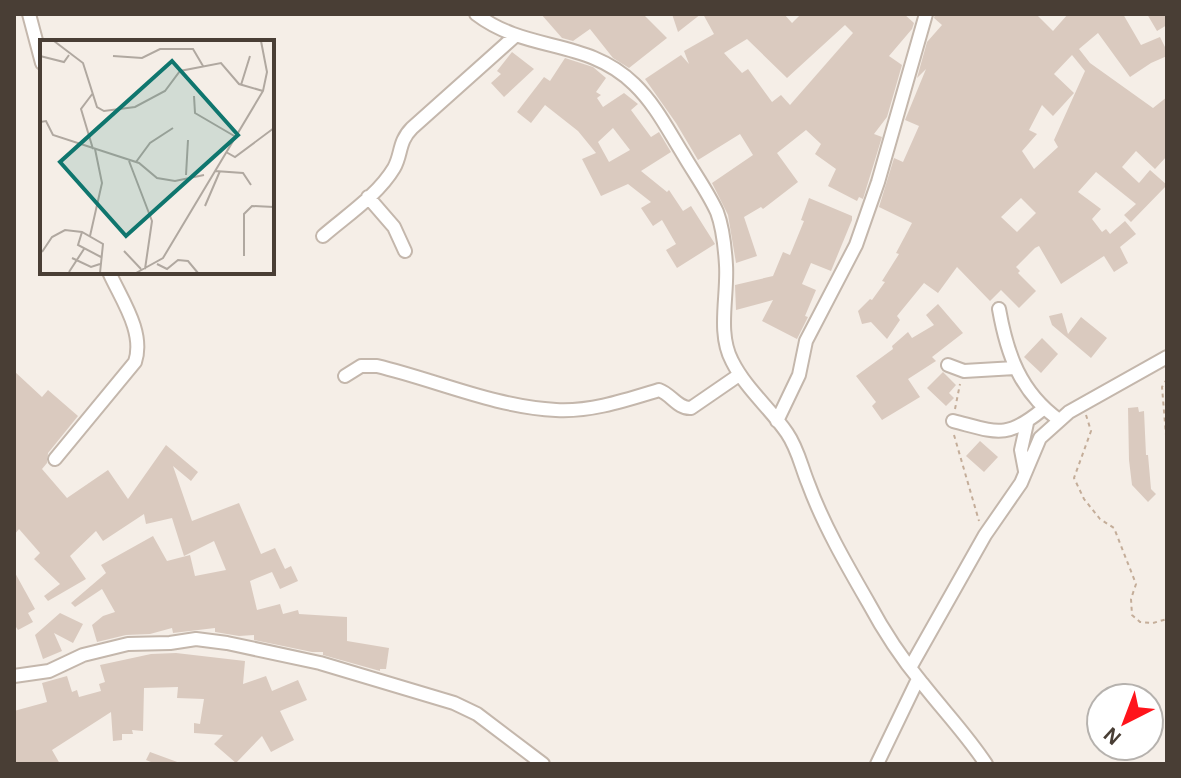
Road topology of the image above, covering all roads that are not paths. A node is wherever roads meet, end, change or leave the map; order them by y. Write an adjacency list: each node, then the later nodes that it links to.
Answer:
1 (29, 14): 5 (street)
2 (476, 14): 4 (street)
3 (926, 14): 18 (street)
4 (515, 36): 6 (street); 14 (street)
5 (40, 55)
6 (368, 197): 7 (street); 8 (street)
7 (323, 236)
8 (405, 251)
9 (110, 274): 23 (street)
10 (999, 309): 13 (street)
11 (1167, 357): 17 (street)
12 (948, 365): 13 (street)
13 (1015, 368): 16 (street)
14 (739, 375): 15 (street); 18 (street)
15 (345, 376)
16 (1043, 409): 17 (street); 20 (street)
17 (1059, 420): 24 (street)
18 (777, 421): 25 (street)
19 (953, 421): 21 (street)
20 (1027, 423): 21 (street); 22 (street)
21 (1000, 433): 22 (street)
22 (1021, 450): 24 (street)
23 (55, 459)
24 (1025, 472): 25 (street)
25 (911, 666): 27 (street)
26 (14, 676): 28 (street)
27 (918, 679): 29 (street); 30 (street)
28 (543, 764)
29 (877, 764)
30 (986, 764)

